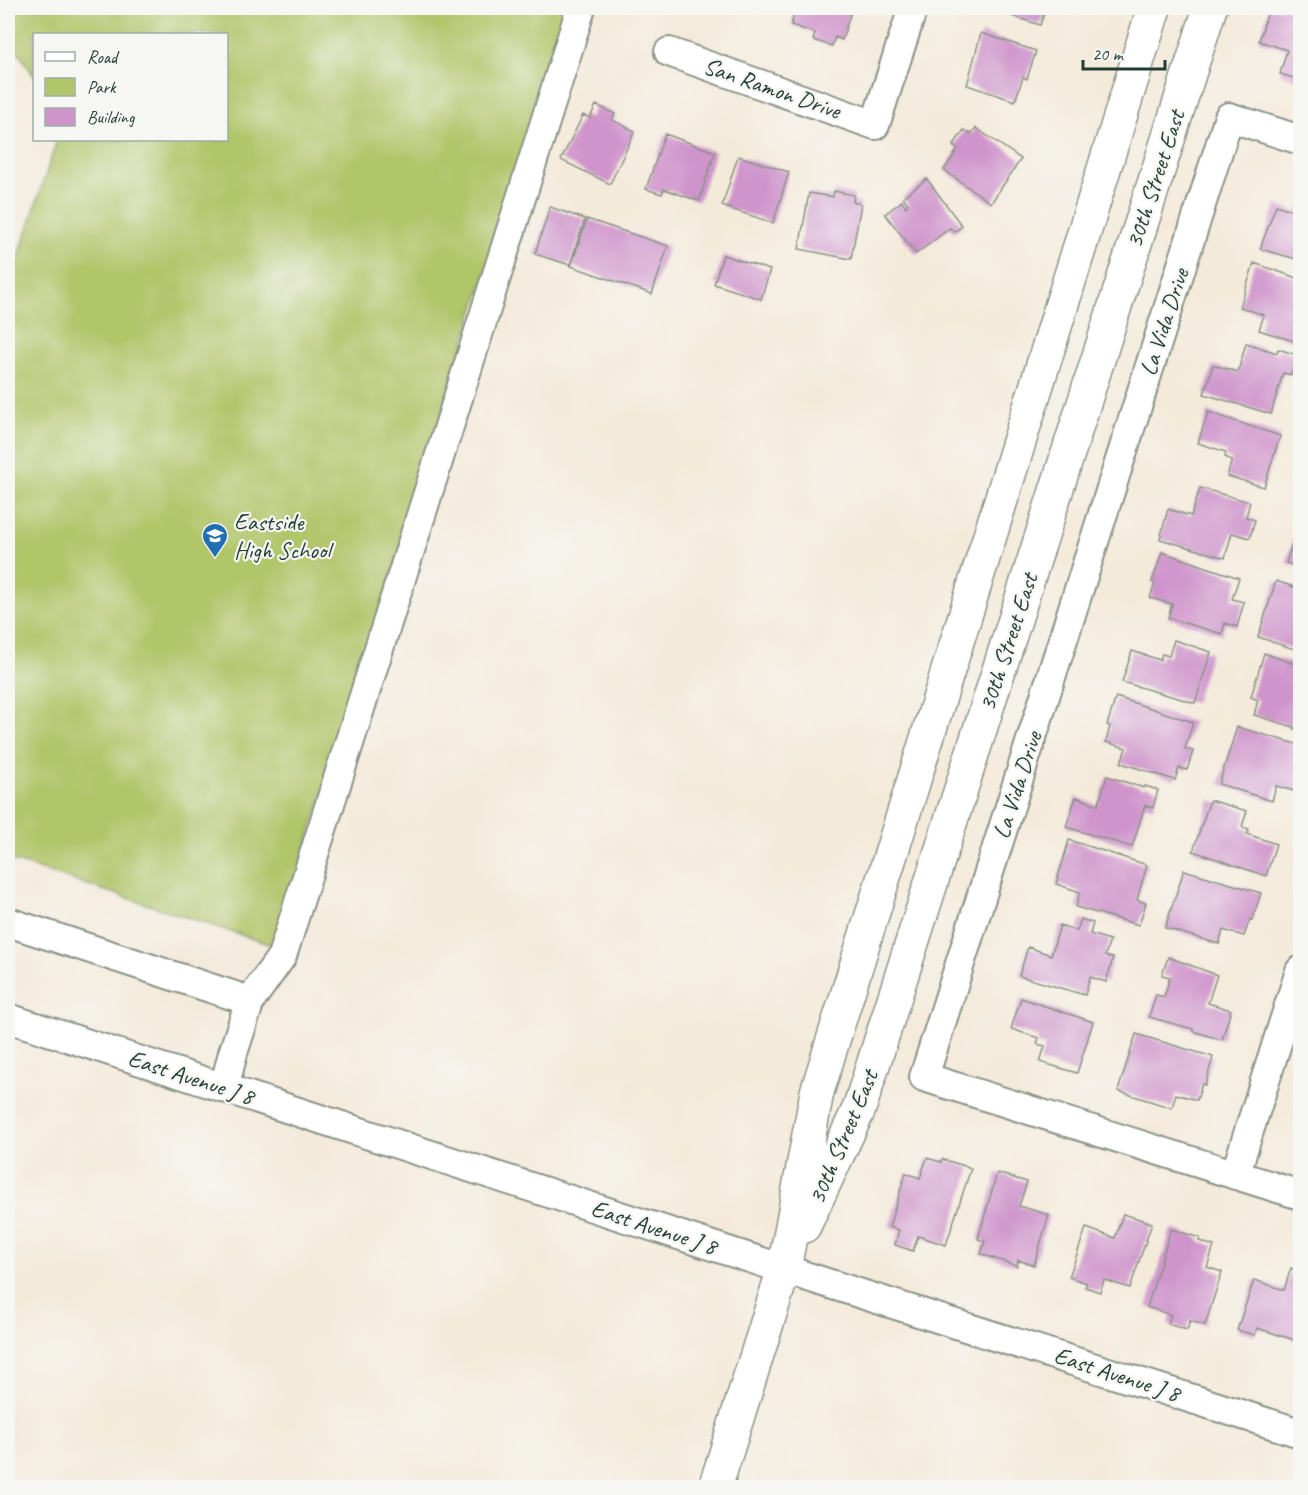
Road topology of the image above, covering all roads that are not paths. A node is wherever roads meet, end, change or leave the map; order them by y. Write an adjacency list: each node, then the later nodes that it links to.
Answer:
1 (581, 8): 9 (street)
2 (913, 8): 5 (street, San Ramon Drive)
3 (1154, 8): 14 (main road, 30th Street East)
4 (1210, 8): 14 (main road, 30th Street East)
5 (669, 52)
6 (1300, 140): 12 (street, La Vida Drive)
7 (8, 922): 9 (street)
8 (1300, 971): 12 (street)
9 (250, 1001): 11 (street)
10 (8, 1018): 11 (street, East Avenue J 8)
11 (224, 1088): 14 (street, East Avenue J 8)
12 (1235, 1175): 13 (street, La Vida Drive)
13 (1300, 1195)
14 (784, 1269): 15 (street, East Avenue J 8); 16 (main road, 30th Street East)
15 (1300, 1433)
16 (715, 1488)

